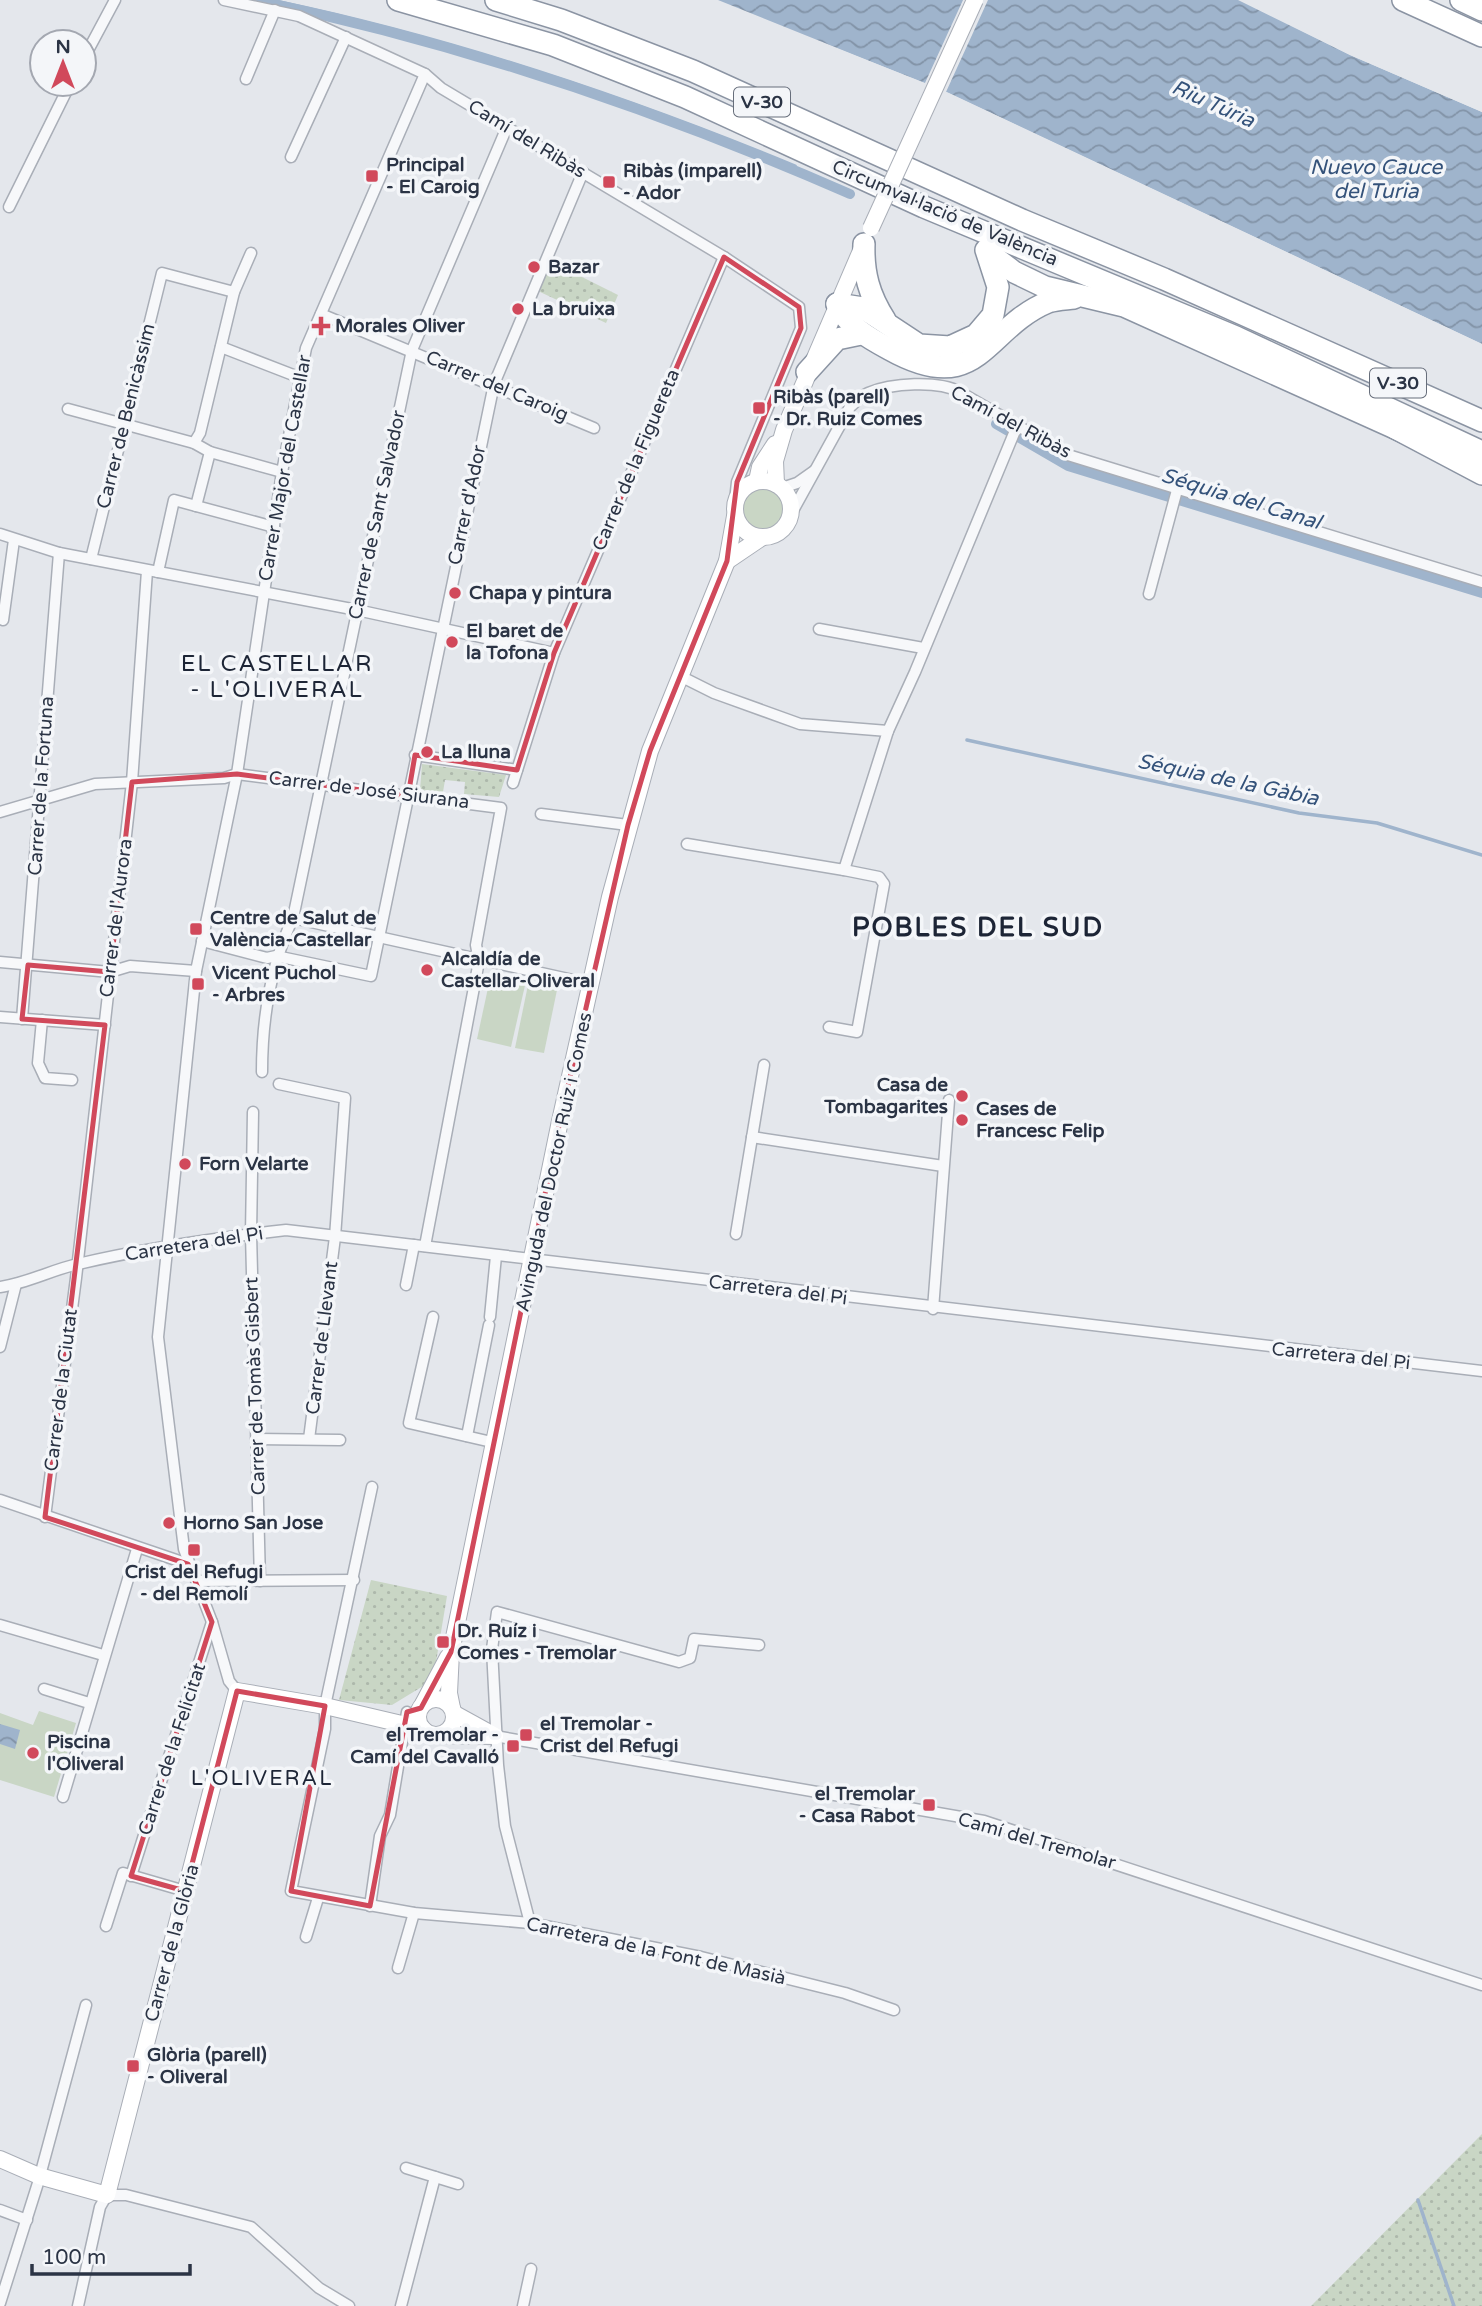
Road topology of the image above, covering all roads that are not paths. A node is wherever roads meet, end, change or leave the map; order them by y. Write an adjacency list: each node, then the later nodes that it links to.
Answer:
1 (116, 0): 10 (street)
2 (224, 0): 8 (street, Camí del Ribàs)
3 (398, 0): 20 (highway, Circumval·lació de València / V-30)
4 (496, 0): 32 (highway, Circumval·lació de València / V-30)
5 (975, 0): 21 (street, bridge)
6 (1403, 0): 11 (highway)
7 (1461, 0): 9 (highway)
8 (275, 10): 12 (street, Camí del Ribàs); 14 (street)
9 (1482, 10)
10 (98, 33)
11 (1482, 36)
12 (346, 37): 13 (street, Camí del Ribàs); 17 (street)
13 (425, 74): 16 (street, Camí del Ribàs); 28 (street, Carrer Major del Castellar)
14 (246, 79)
15 (63, 98): 19 (street)
16 (507, 127): 18 (street, Camí del Ribàs); 33 (street, Carrer de Sant Salvador)
17 (291, 158)
18 (583, 172): 24 (street, Camí del Ribàs); 36 (street, Carrer d'Ador)
19 (9, 207)
20 (924, 207): 23 (highway); 48 (highway, Circumval·lació de València / V-30)
21 (868, 236): 27 (street); 29 (highway)
22 (251, 253): 25 (street)
23 (989, 253): 26 (highway); 29 (highway)
24 (724, 257): 43 (street, Camí del Ribàs); 75 (street, Carrer de la Figuereta)
25 (234, 292): 31 (street); 39 (street, Carrer de Benicàssim)
26 (1087, 296): 30 (highway); 42 (highway)
27 (837, 304): 29 (highway); 30 (highway); 34 (street)
28 (321, 314): 33 (street, Carrer del Caroig); 35 (street, Carrer Major del Castellar)
29 (888, 324)
30 (861, 334): 34 (highway)
31 (221, 347): 35 (street); 45 (street)
32 (1314, 347): 38 (highway, Circumval·lació de València / V-30); 46 (highway)
33 (412, 350): 36 (street, Carrer del Caroig); 70 (street, Carrer de Sant Salvador)
34 (807, 372): 44 (street)
35 (301, 378): 51 (street, Carrer Major del Castellar)
36 (494, 384): 41 (street, Carrer del Caroig); 73 (street, Carrer d'Ador)
37 (68, 409): 39 (street)
38 (1482, 421)
39 (124, 425): 45 (street); 64 (street, Carrer de Benicàssim)
40 (1017, 426): 50 (street, Camí del Ribàs); 55 (street, Camí del Ribàs); 74 (street)
41 (594, 428)
42 (1395, 428): 49 (highway); 52 (highway)
43 (756, 434): 44 (street); 53 (street, Camí del Ribàs); 57 (street, Camí del Ribàs)
44 (779, 437): 53 (street); 54 (street)
45 (194, 443): 47 (street)
46 (1482, 443)
47 (210, 452): 51 (street); 56 (street)
48 (1482, 452)
49 (1482, 467)
50 (817, 470): 54 (street); 58 (street, Camí del Ribàs)
51 (282, 472): 59 (street, Carrer Major del Castellar)
52 (1482, 474)
53 (756, 481): 54 (street); 57 (street)
54 (779, 486): 58 (street)
55 (1177, 490): 67 (street, Camí del Ribàs); 69 (street)
56 (196, 506): 59 (street); 66 (street, Carrer de l'Aurora)
57 (735, 509): 61 (street); 65 (street, Avinguda del Doctor Ruiz i Comes)
58 (790, 516): 61 (street)
59 (274, 527): 68 (street, Carrer Major del Castellar)
60 (0, 534): 62 (street)
61 (761, 537): 65 (street)
62 (14, 540): 63 (street); 71 (street)
63 (59, 553): 64 (street); 85 (street, Carrer de la Fortuna)
64 (91, 559): 66 (street)
65 (727, 561): 76 (street, Avinguda del Doctor Ruiz i Comes)
66 (153, 571): 68 (street); 81 (street, Carrer de l'Aurora)
67 (1482, 582)
68 (263, 592): 70 (street); 80 (street, Carrer Major del Castellar)
69 (1149, 594)
70 (357, 610): 73 (street); 82 (street, Carrer de Sant Salvador)
71 (4, 620)
72 (819, 629): 74 (street)
73 (442, 630): 75 (street); 78 (street, Carrer d'Ador)
74 (923, 648): 77 (street)
75 (554, 653): 79 (street, Carrer de la Figuereta)
76 (680, 676): 77 (street); 88 (street, Avinguda del Doctor Ruiz i Comes)
77 (887, 731): 90 (street)
78 (415, 755): 79 (street); 84 (street, Carrer d'Ador)
79 (517, 770): 83 (street, Carrer de la Figuereta)
80 (237, 774): 81 (street, Carrer de José Siurana); 82 (street, Carrer de José Siurana); 93 (street, Carrer Major del Castellar)
81 (132, 782): 85 (street, Carrer de José Siurana); 99 (street, Carrer de l'Aurora)
82 (321, 782): 84 (street, Carrer de José Siurana); 91 (street, Carrer de Sant Salvador)
83 (513, 783)
84 (408, 796): 92 (street, Carrer d'Ador); 95 (street, Carrer de José Siurana)
85 (39, 803): 86 (street, Carrer de José Siurana); 97 (street, Carrer de la Fortuna)
86 (0, 812)
87 (541, 814): 88 (street)
88 (628, 825): 100 (street, Avinguda del Doctor Ruiz i Comes)
89 (687, 844): 90 (street)
90 (844, 870): 105 (street)
91 (293, 918): 92 (street); 94 (street, Carrer de Sant Salvador)
92 (378, 938): 94 (street, Carrer d'Ador); 95 (street)
93 (202, 941): 94 (street); 98 (street, Carrer Major del Castellar)
94 (276, 956): 107 (street, Carrer de Sant Salvador)
95 (478, 961): 100 (street); 117 (street)
96 (0, 962): 97 (street)
97 (28, 965): 99 (street); 102 (street, Carrer de la Fortuna)
98 (195, 971): 99 (street); 118 (street, Carrer Major del Castellar)
99 (110, 972): 104 (street, Carrer de l'Aurora)
100 (591, 984): 120 (street, Avinguda del Doctor Ruiz i Comes)
101 (0, 1017): 102 (street)
102 (22, 1018): 103 (street)
103 (42, 1020): 104 (street); 108 (street)
104 (104, 1025): 121 (street, Carrer de l'Aurora)
105 (828, 1027)
106 (764, 1065): 112 (street)
107 (262, 1072)
108 (72, 1080)
109 (279, 1084): 116 (street, Carrer de Llevant)
110 (949, 1100): 113 (street)
111 (253, 1112): 114 (street, Carrer de Tomàs Gisbert)
112 (752, 1137): 113 (street); 115 (street)
113 (943, 1166): 125 (street)
114 (251, 1234): 116 (street, Carretera del Pi); 118 (street, Carretera del Pi); 131 (street, Carrer de Tomàs Gisbert)
115 (736, 1234)
116 (335, 1237): 117 (street, Carretera del Pi); 130 (street, Carrer de Llevant)
117 (419, 1246): 119 (street, Carretera del Pi); 123 (street)
118 (166, 1248): 121 (street, Carretera del Pi); 138 (street, Carrer Major del Castellar)
119 (496, 1256): 120 (street, Carretera del Pi); 129 (street, Avinguda del Doctor Ruiz i Comes)
120 (534, 1261): 125 (street, Carretera del Pi); 133 (street, Avinguda del Doctor Ruiz i Comes)
121 (75, 1264): 122 (street, Carretera del Pi); 136 (street, Carrer de la Ciutat)
122 (16, 1284): 124 (street, Carretera del Pi); 127 (street)
123 (406, 1285)
124 (0, 1287)
125 (933, 1309): 128 (street, Carretera del Pi)
126 (433, 1317): 129 (street)
127 (0, 1347)
128 (1482, 1371)
129 (467, 1436): 133 (street)
130 (310, 1438): 131 (street); 132 (street)
131 (256, 1439): 141 (street, Carrer de Tomàs Gisbert)
132 (340, 1440)
133 (496, 1443): 145 (street, Avinguda del Doctor Ruiz i Comes)
134 (372, 1487): 139 (street)
135 (0, 1500): 136 (street)
136 (45, 1517): 137 (street)
137 (137, 1549): 138 (street); 146 (street)
138 (188, 1564): 140 (street)
139 (354, 1580): 141 (street); 150 (street)
140 (197, 1581): 141 (street); 142 (street)
141 (260, 1581)
142 (212, 1622): 148 (street); 156 (street, Carrer de la Felicitat)
143 (0, 1625): 146 (street)
144 (759, 1645): 154 (street)
145 (451, 1652): 151 (street, Avinguda del Doctor Ruiz i Comes); 152 (street, Avinguda del Doctor Ruiz i Comes)
146 (103, 1655): 149 (street)
147 (44, 1689): 149 (street)
148 (237, 1691): 150 (street); 157 (street, Carrer de la Glòria)
149 (89, 1703): 155 (street)
150 (325, 1706): 152 (street); 158 (street, Carretera de la Font de Masià)
151 (453, 1711): 152 (street); 153 (street); 154 (street, Camí del Tremolar)
152 (412, 1716): 153 (street, Camí del Tremolar); 159 (street, Avinguda del Doctor Ruiz i Comes)
153 (441, 1735): 154 (street, Camí del Tremolar)
154 (495, 1736): 161 (street); 165 (street, Camí del Tremolar)
155 (63, 1797)
156 (127, 1875): 157 (street); 162 (street, Carrer de la Felicitat)
157 (185, 1891): 173 (street, Carrer de la Glòria)
158 (318, 1898): 159 (street, Carretera de la Font de Masià); 163 (street)
159 (370, 1906): 160 (street, Carretera de la Font de Masià)
160 (414, 1913): 161 (street, Carretera de la Font de Masià); 164 (street)
161 (530, 1923): 167 (street, Carretera de la Font de Masià)
162 (106, 1926)
163 (306, 1937)
164 (398, 1968)
165 (1482, 1984)
166 (86, 2005): 170 (street)
167 (894, 2010)
168 (0, 2159): 170 (street)
169 (406, 2168): 171 (street)
170 (39, 2176): 173 (street); 175 (street)
171 (435, 2177): 172 (street); 180 (street)
172 (458, 2184)
173 (107, 2195): 178 (street); 179 (street)
174 (0, 2210): 175 (street)
175 (27, 2220): 177 (street)
176 (531, 2269): 181 (street)
177 (0, 2303)
178 (78, 2306)
179 (349, 2306)
180 (401, 2306)
181 (523, 2306)

